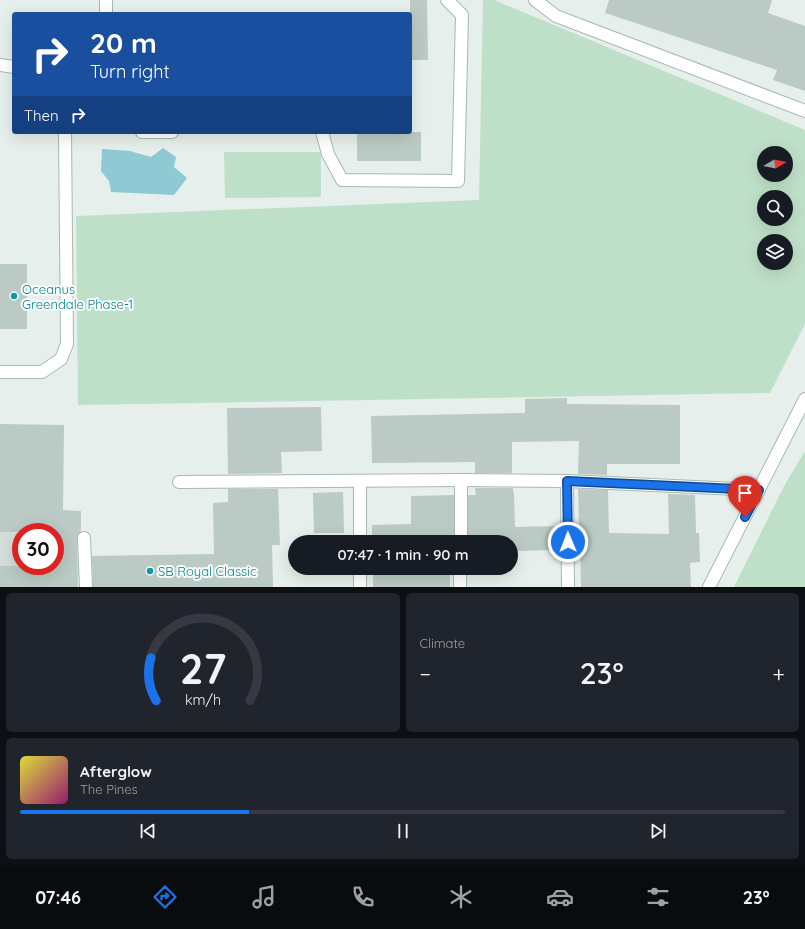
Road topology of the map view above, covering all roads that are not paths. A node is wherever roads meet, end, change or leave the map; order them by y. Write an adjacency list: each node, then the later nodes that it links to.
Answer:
1 (106, 0): 4 (street)
2 (447, 0): 9 (street)
3 (535, 0): 7 (street)
4 (106, 12)
5 (0, 65): 6 (street)
6 (12, 67)
7 (805, 111)
8 (65, 134): 10 (street)
9 (323, 134)
10 (0, 372)
11 (805, 399): 16 (street)
12 (461, 480): 13 (street); 14 (street); 18 (street)
13 (360, 481): 15 (street); 17 (street)
14 (567, 481): 16 (street); 25 (street)
15 (179, 482)
16 (759, 490): 26 (street)
17 (360, 535)
18 (461, 535)
19 (84, 538): 22 (street)
20 (360, 575): 23 (street)
21 (460, 575): 24 (street)
22 (86, 587)
23 (360, 587)
24 (460, 587)
25 (568, 587)
26 (709, 587)

